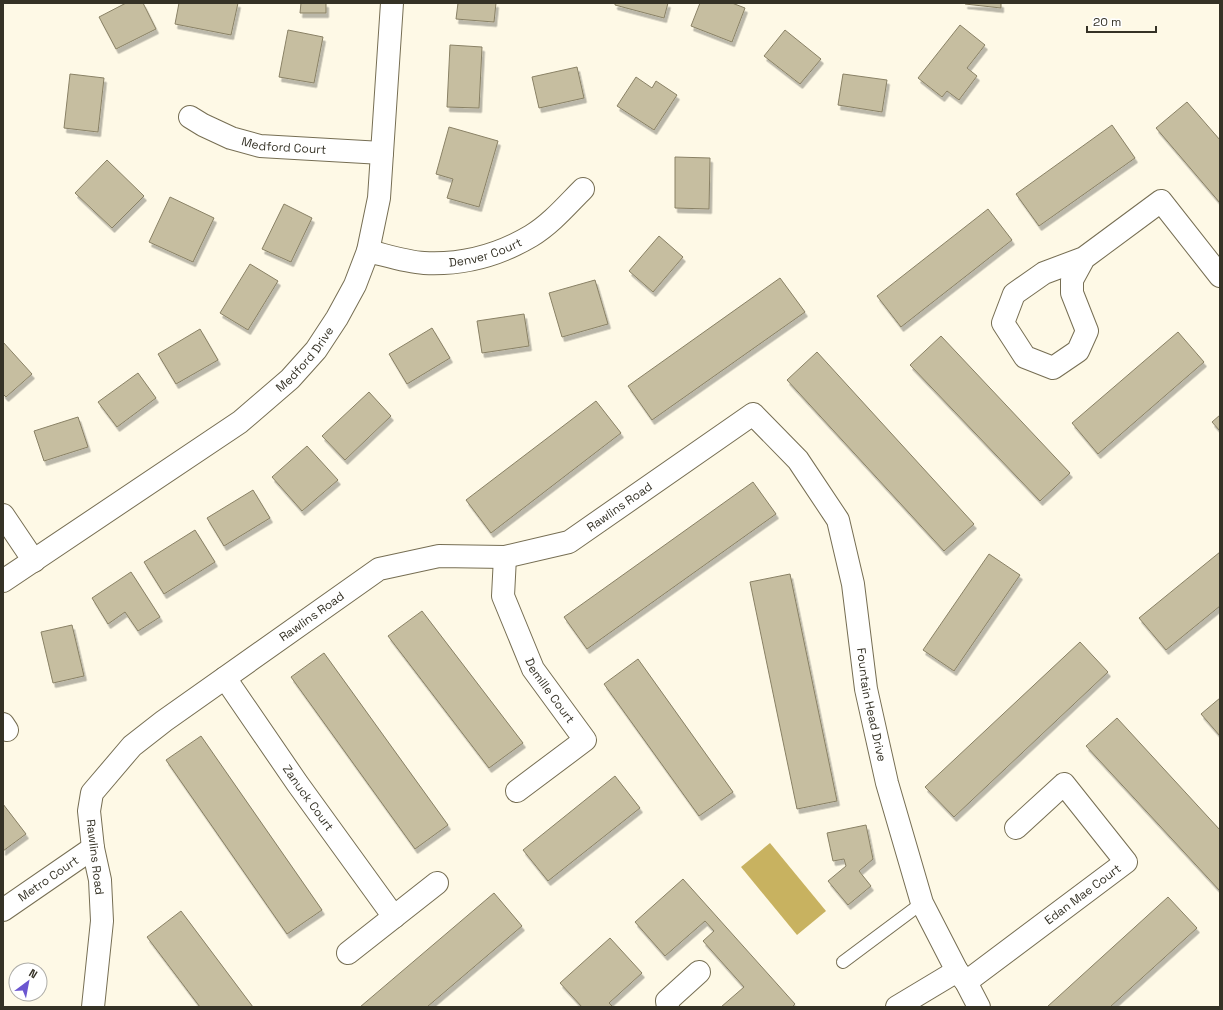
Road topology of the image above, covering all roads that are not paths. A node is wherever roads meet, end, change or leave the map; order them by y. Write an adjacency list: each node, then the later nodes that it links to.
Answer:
1 (392, 3): 3 (street, Medford Drive)
2 (190, 117): 3 (street, Medford Court)
3 (382, 153): 5 (street, Medford Drive)
4 (583, 189): 5 (street, Denver Court)
5 (368, 251): 11 (street, Medford Drive)
6 (1084, 258): 6 (street); 7 (street)
7 (1220, 276)
8 (753, 414): 10 (street, Rawlins Road); 18 (street, Fountain Head Drive)
9 (3, 515): 11 (street)
10 (505, 557): 13 (street, Rawlins Road); 14 (street, Demille Court)
11 (34, 561): 12 (street, Medford Drive)
12 (3, 581)
13 (225, 678): 16 (street, Rawlins Road); 20 (street, Zanuck Court)
14 (517, 791)
15 (1016, 828): 24 (street, Edan Mae Court)
16 (93, 848): 19 (street, Metro Court); 25 (street, Rawlins Road)
17 (437, 883): 20 (street)
18 (922, 903): 22 (lane); 24 (street, Fountain Head Drive)
19 (3, 910)
20 (394, 917): 21 (street)
21 (348, 953)
22 (843, 962)
23 (699, 972): 26 (street)
24 (962, 976): 27 (street); 28 (street, Fountain Head Drive)
25 (93, 1007)
26 (668, 1007)
27 (897, 1007)
28 (979, 1007)

